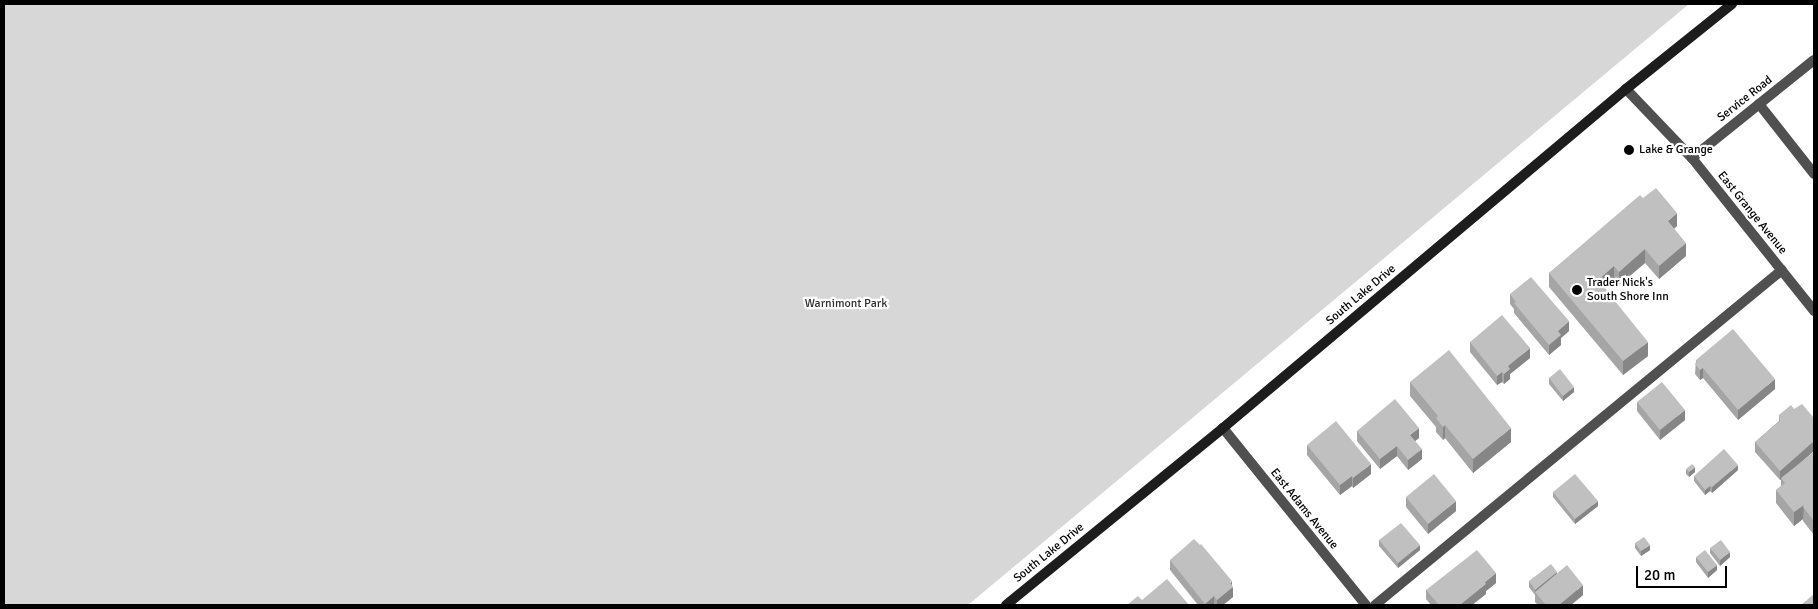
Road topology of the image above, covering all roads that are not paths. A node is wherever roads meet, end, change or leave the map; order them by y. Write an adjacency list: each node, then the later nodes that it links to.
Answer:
1 (1732, 4): 3 (main road, South Lake Drive)
2 (1814, 60): 4 (street, Service Road)
3 (1626, 89): 5 (street, East Grange Avenue); 9 (main road, South Lake Drive)
4 (1759, 104): 5 (street, Service Road); 6 (street)
5 (1692, 158): 7 (street, East Grange Avenue)
6 (1814, 174)
7 (1782, 270): 8 (street, East Grange Avenue); 12 (street)
8 (1814, 311)
9 (1223, 428): 10 (main road, South Lake Drive); 11 (street, East Adams Avenue)
10 (1006, 605)
11 (1366, 605)
12 (1375, 605)

